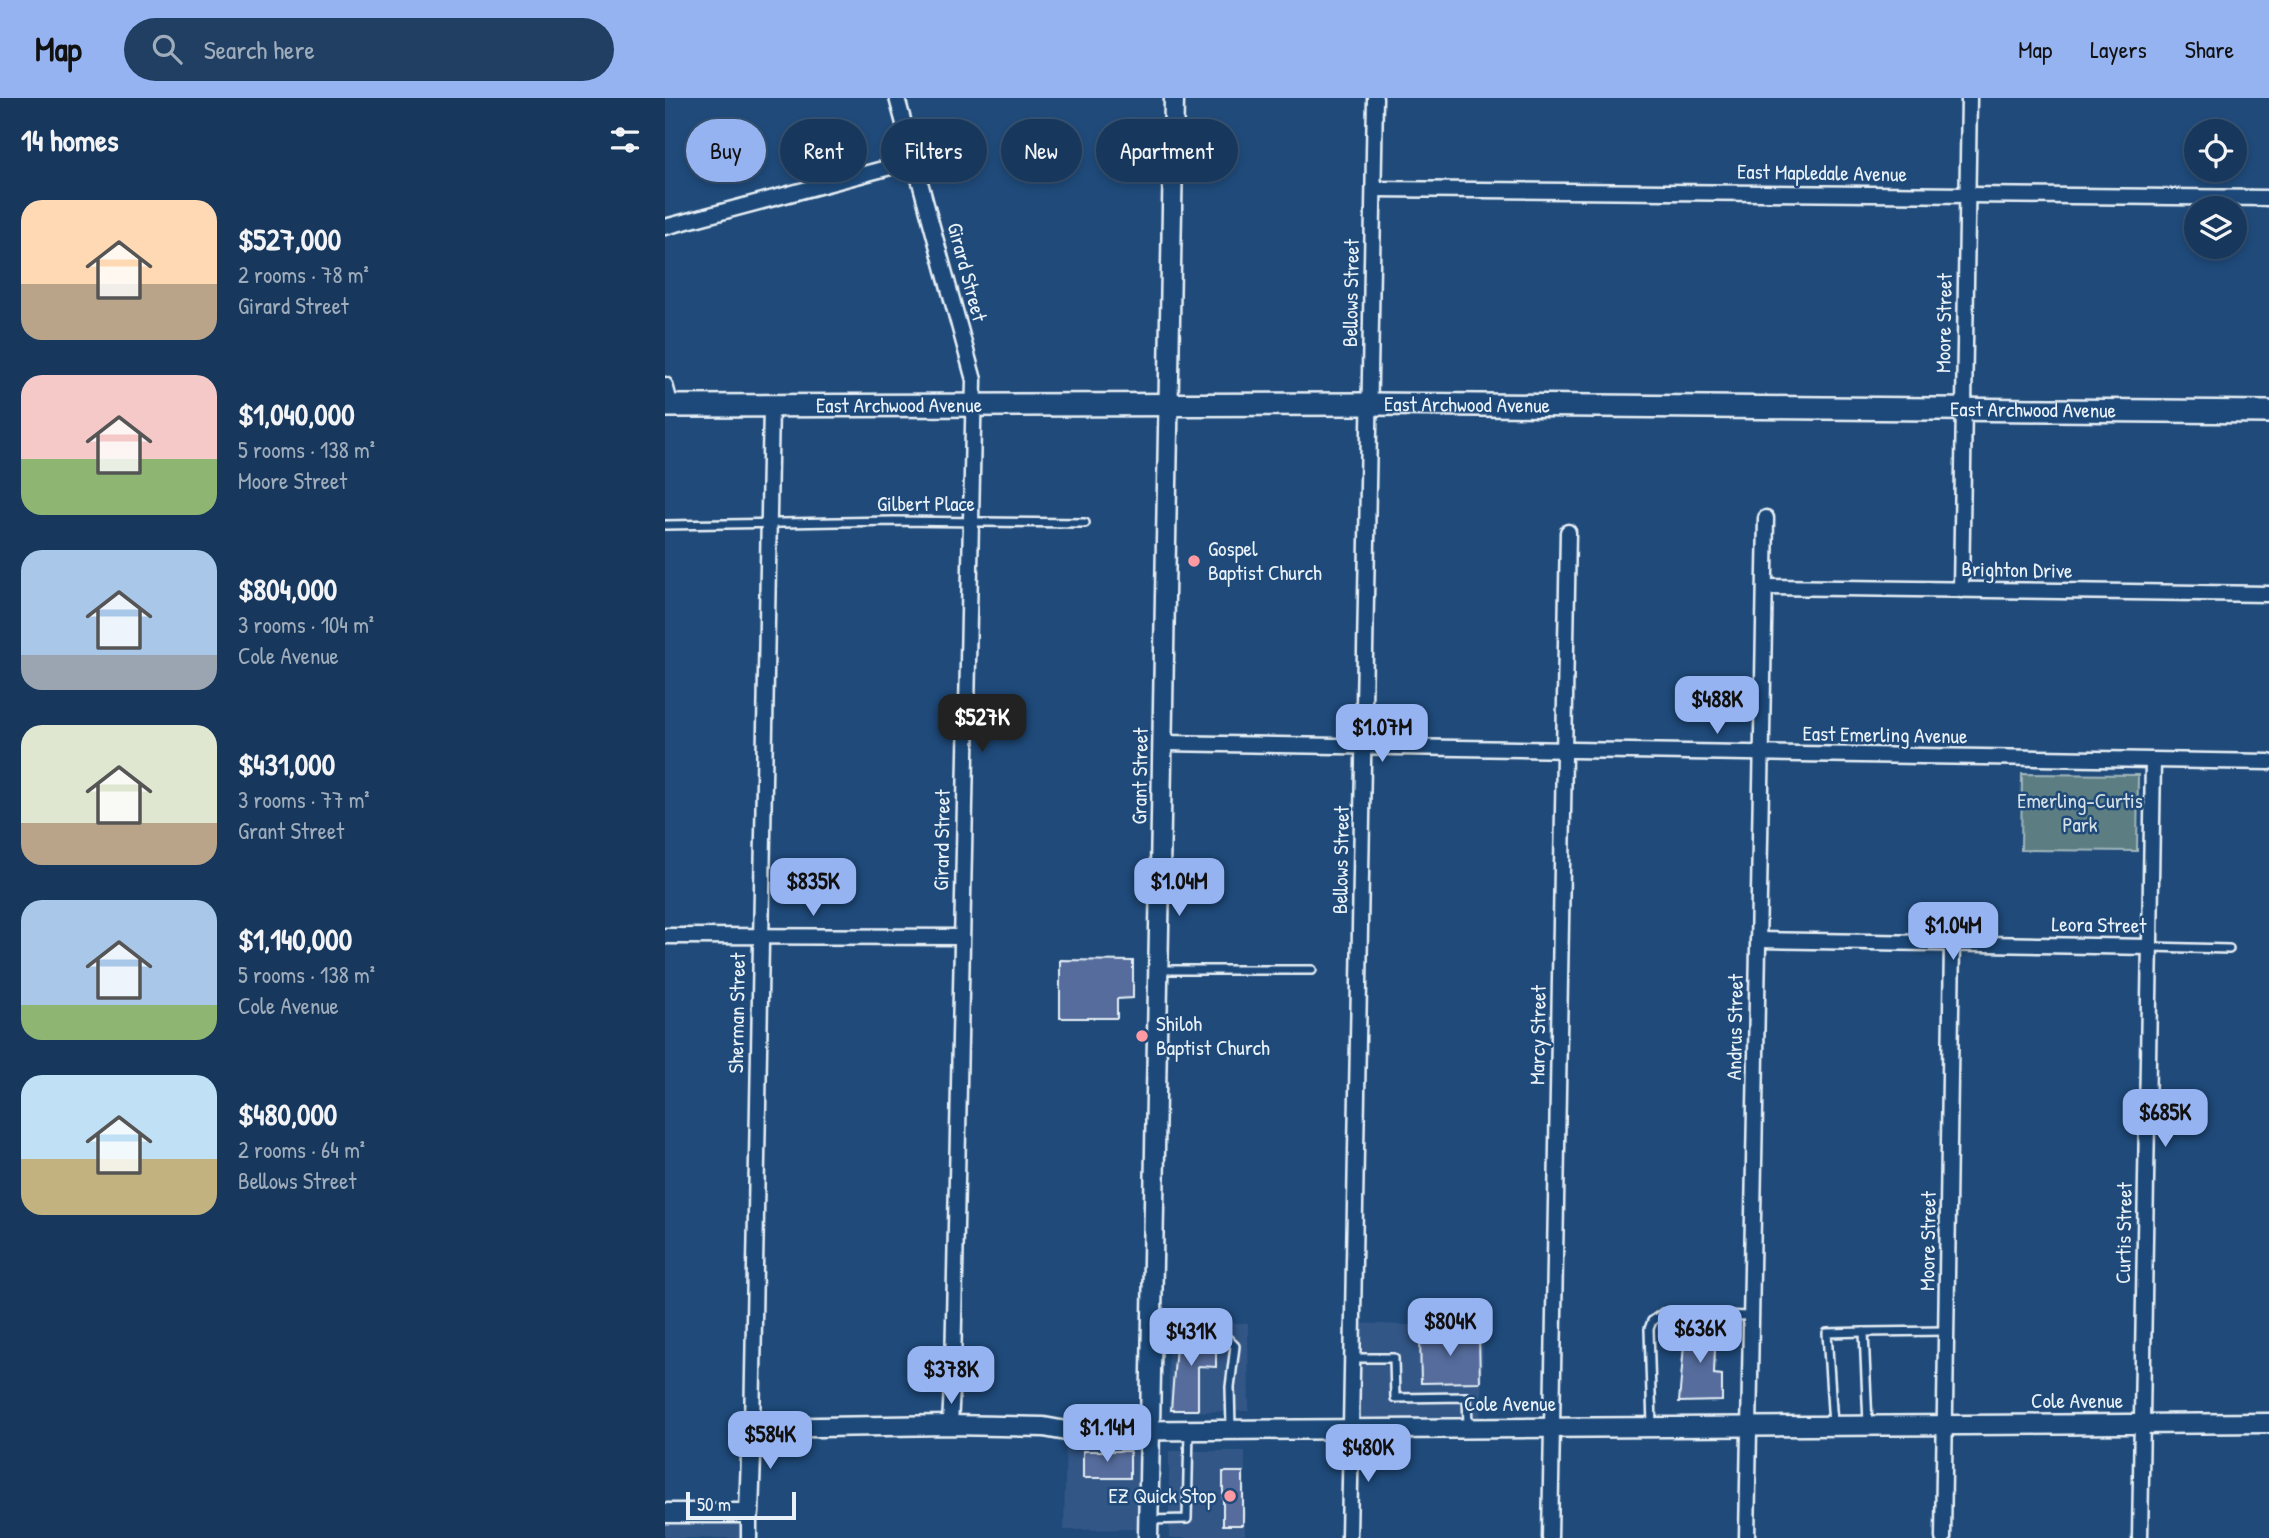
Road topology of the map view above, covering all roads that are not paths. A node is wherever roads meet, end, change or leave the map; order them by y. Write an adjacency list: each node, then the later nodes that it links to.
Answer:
1 (897, 98): 5 (street, Girard Street)
2 (1174, 98): 16 (street, Grant Street)
3 (1375, 98): 8 (street, Bellows Street)
4 (1969, 98): 9 (street, Moore Street)
5 (902, 119)
6 (881, 170): 11 (street)
7 (919, 182): 13 (street, Girard Street)
8 (1374, 189): 9 (street, East Mapledale Avenue); 14 (street, Bellows Street)
9 (1967, 196): 10 (street, East Mapledale Avenue); 17 (street, Moore Street)
10 (2269, 198)
11 (665, 227)
12 (667, 399): 15 (main road, East Archwood Avenue)
13 (974, 403): 15 (main road, East Archwood Avenue); 16 (main road, East Archwood Avenue); 20 (street, Girard Street)
14 (1370, 404): 16 (main road, East Archwood Avenue); 17 (main road, East Archwood Avenue); 29 (street, Bellows Street)
15 (771, 405): 21 (street, Sherman Street)
16 (1170, 405): 28 (street, Grant Street)
17 (1964, 409): 18 (main road, East Archwood Avenue); 26 (street, Moore Street)
18 (2269, 412)
19 (1766, 517): 25 (street, Andrus Street)
20 (969, 522): 21 (lane, Gilbert Place); 22 (lane, Gilbert Place); 36 (street, Girard Street)
21 (768, 523): 23 (lane, Gilbert Place); 34 (street, Sherman Street)
22 (1085, 523)
23 (665, 525)
24 (1568, 532): 30 (street, Marcy Street)
25 (1765, 587): 26 (street, Brighton Drive); 31 (street, Andrus Street)
26 (1962, 590): 27 (street, Brighton Drive)
27 (2269, 594)
28 (1164, 743): 29 (street, East Emerling Avenue); 41 (street, Grant Street)
29 (1364, 746): 30 (street, East Emerling Avenue); 49 (street, Bellows Street)
30 (1566, 751): 31 (street, East Emerling Avenue); 59 (street, Marcy Street)
31 (1762, 754): 32 (street, East Emerling Avenue); 37 (street, Andrus Street)
32 (2153, 761): 33 (street, East Emerling Avenue); 39 (street, Curtis Street)
33 (2269, 762)
34 (761, 935): 35 (street); 36 (street); 60 (street, Sherman Street)
35 (665, 936)
36 (961, 937): 53 (street, Girard Street)
37 (1758, 940): 38 (street, Leora Street); 43 (street, Andrus Street)
38 (1952, 945): 39 (street, Leora Street); 44 (street, Moore Street)
39 (2150, 947): 40 (lane, Leora Street); 50 (street, Curtis Street)
40 (2229, 949)
41 (1159, 970): 42 (lane); 46 (street, Grant Street)
42 (1312, 970)
43 (1749, 1316): 55 (lane); 56 (street, Andrus Street)
44 (1947, 1331): 45 (lane); 52 (street, Moore Street)
45 (1864, 1332): 54 (lane); 57 (lane)
46 (1152, 1339): 47 (lane); 64 (street, Grant Street)
47 (1176, 1339)
48 (1216, 1339): 62 (lane)
49 (1353, 1358): 58 (lane); 63 (street, Bellows Street)
50 (2141, 1423): 51 (street, Cole Avenue); 52 (street, Cole Avenue); 73 (street, Curtis Street)
51 (2269, 1423)
52 (1944, 1424): 54 (street, Cole Avenue); 72 (street, Moore Street)
53 (950, 1425): 60 (street, Cole Avenue); 64 (street, Cole Avenue)
54 (1868, 1425): 57 (street, Cole Avenue)
55 (1653, 1426): 56 (street, Cole Avenue); 59 (street, Cole Avenue)
56 (1747, 1426): 57 (street, Cole Avenue); 71 (street, Andrus Street)
57 (1833, 1426)
58 (1468, 1427): 59 (street, Cole Avenue); 63 (street, Cole Avenue)
59 (1551, 1427): 70 (street, Marcy Street)
60 (752, 1428): 66 (street, Sherman Street)
61 (1188, 1429): 62 (street, Cole Avenue); 64 (street, Cole Avenue); 67 (lane)
62 (1231, 1429): 63 (street, Cole Avenue)
63 (1351, 1429): 69 (street, Bellows Street)
64 (1150, 1430): 67 (street, Grant Street)
65 (665, 1513): 66 (street)
66 (749, 1513): 68 (street, Sherman Street)
67 (1148, 1529)
68 (749, 1538)
69 (1349, 1538)
70 (1550, 1538)
71 (1747, 1538)
72 (1943, 1538)
73 (2140, 1538)

